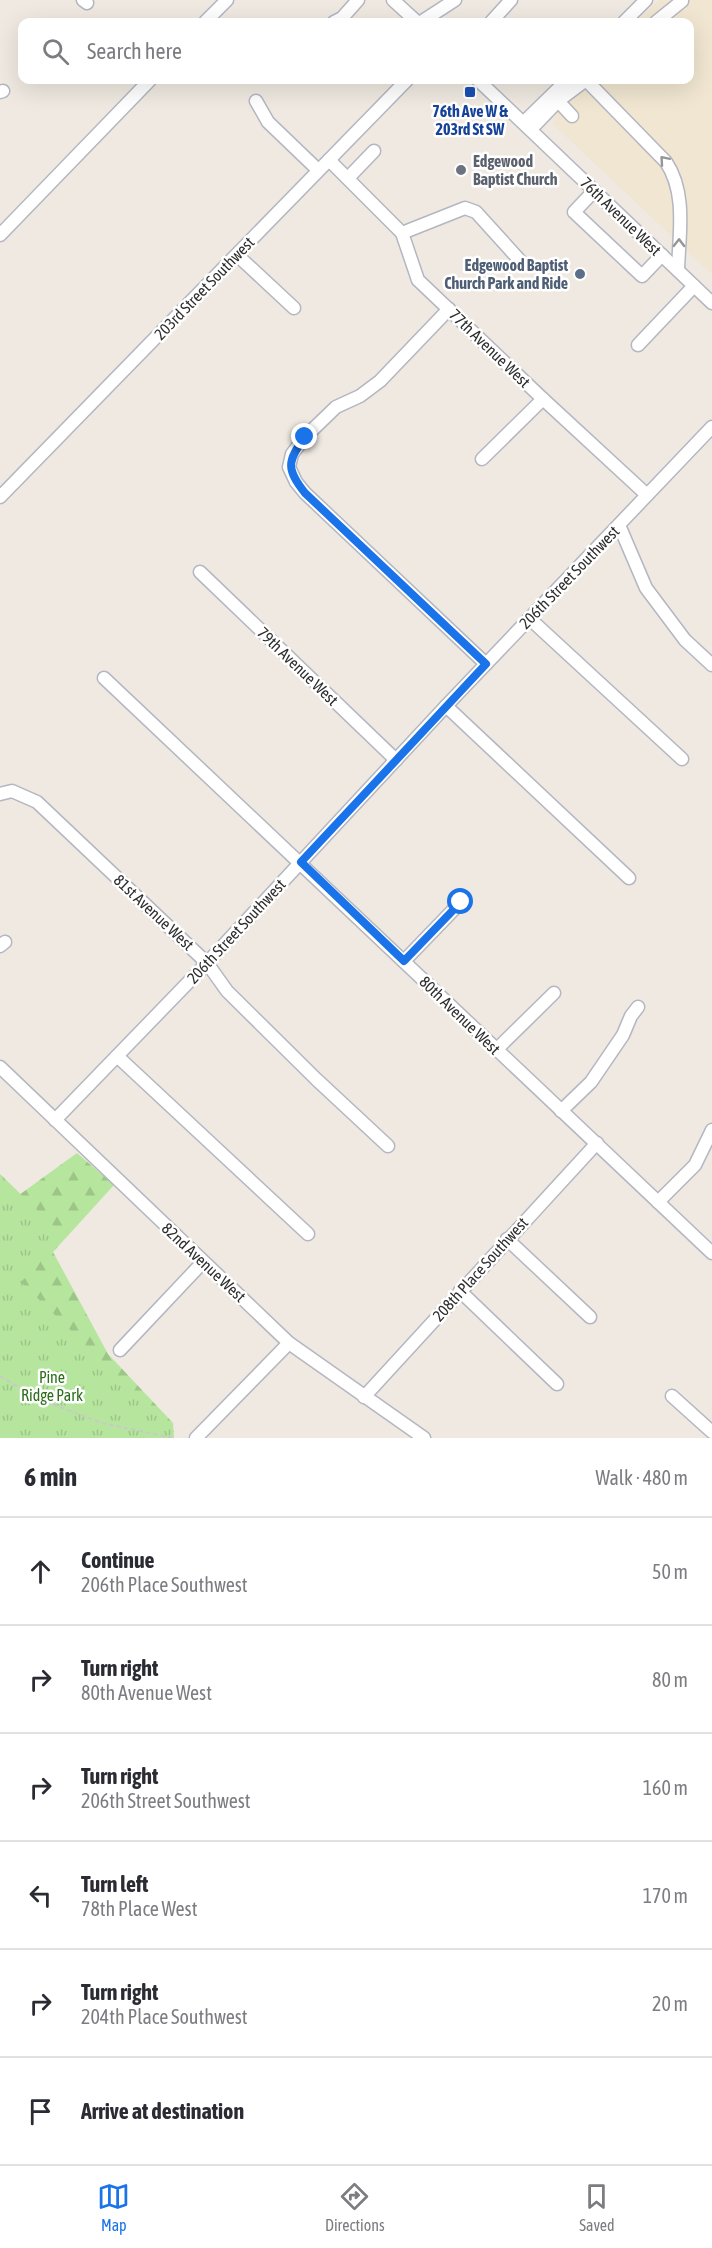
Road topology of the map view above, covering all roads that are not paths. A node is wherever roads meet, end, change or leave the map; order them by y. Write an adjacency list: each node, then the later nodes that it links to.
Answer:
1 (227, 0): 8 (street)
2 (358, 0): 9 (street)
3 (393, 0): 10 (street)
4 (455, 0): 11 (street)
5 (511, 0): 12 (street)
6 (646, 0): 13 (street)
7 (682, 1): 14 (street)
8 (209, 18)
9 (342, 18)
10 (414, 18)
11 (426, 18)
12 (495, 18)
13 (628, 18)
14 (661, 18)
15 (146, 84): 31 (street)
16 (403, 84): 26 (street, 203rd Street Southwest)
17 (482, 84): 24 (street, 76th Avenue West)
18 (564, 84): 24 (street)
19 (581, 84): 22 (street)
20 (590, 84): 35 (street, one-way to 20)
21 (256, 101): 27 (street)
22 (558, 101): 23 (street); 24 (street)
23 (572, 116)
24 (528, 125): 29 (street, 76th Avenue West)
25 (374, 151): 28 (street)
26 (329, 160): 27 (street, 203rd Street Southwest); 28 (street, 77th Avenue West)
27 (318, 170): 32 (street, 203rd Street Southwest)
28 (348, 178): 30 (street, 77th Avenue West)
29 (594, 191): 33 (street, 76th Avenue West); 33 (street)
30 (402, 232): 34 (street); 39 (street, 77th Avenue West)
31 (0, 235)
32 (237, 255): 38 (street); 45 (street, 203rd Street Southwest)
33 (662, 255): 35 (street, 76th Avenue West)
34 (524, 265)
35 (678, 270): 36 (street, 76th Avenue West)
36 (694, 286): 37 (street, 76th Avenue West); 40 (street)
37 (712, 303)
38 (294, 308)
39 (449, 309): 41 (street, 77th Avenue West); 49 (street)
40 (638, 345)
41 (543, 399): 43 (street); 44 (street, 77th Avenue West)
42 (712, 427): 44 (street, 206th Street Southwest)
43 (482, 459)
44 (647, 495): 46 (street, 206th Street Southwest)
45 (0, 497)
46 (619, 525): 48 (street, 206th Street Southwest); 50 (street)
47 (200, 572): 54 (street, 79th Avenue West)
48 (529, 618): 49 (street, 206th Street Southwest); 53 (street)
49 (486, 664): 52 (street, 206th Street Southwest)
50 (712, 665)
51 (104, 678): 56 (street, 80th Avenue West)
52 (446, 706): 54 (street, 206th Street Southwest); 57 (street)
53 (682, 759)
54 (396, 760): 56 (street, 206th Street Southwest)
55 (6, 792): 60 (street, 81st Avenue West)
56 (301, 862): 59 (street, 80th Avenue West); 60 (street, 206th Street Southwest)
57 (629, 878)
58 (461, 902): 59 (street)
59 (404, 961): 63 (street, 80th Avenue West)
60 (207, 963): 64 (street, 206th Street Southwest); 70 (street, 81st Avenue West)
61 (554, 993): 63 (street)
62 (638, 1007): 66 (street)
63 (497, 1050): 66 (street, 80th Avenue West)
64 (117, 1056): 67 (street, 206th Street Southwest); 72 (street)
65 (0, 1067): 67 (street, 82nd Avenue West)
66 (561, 1111): 69 (street, 80th Avenue West)
67 (55, 1120): 75 (street, 82nd Avenue West)
68 (712, 1130): 71 (street)
69 (597, 1143): 71 (street, 80th Avenue West); 73 (street, 208th Place Southwest)
70 (388, 1146)
71 (658, 1202): 74 (street, 80th Avenue West)
72 (308, 1234)
73 (507, 1239): 76 (street, 208th Place Southwest); 77 (street)
74 (712, 1253)
75 (203, 1262): 78 (street, 82nd Avenue West); 79 (street)
76 (460, 1291): 80 (street); 82 (street, 208th Place Southwest)
77 (590, 1317)
78 (289, 1343): 82 (street, 82nd Avenue West); 84 (street)
79 (120, 1350)
80 (557, 1384)
81 (672, 1396): 83 (street)
82 (364, 1397): 85 (street, 82nd Avenue West)
83 (712, 1432)
84 (196, 1438)
85 (424, 1438)

